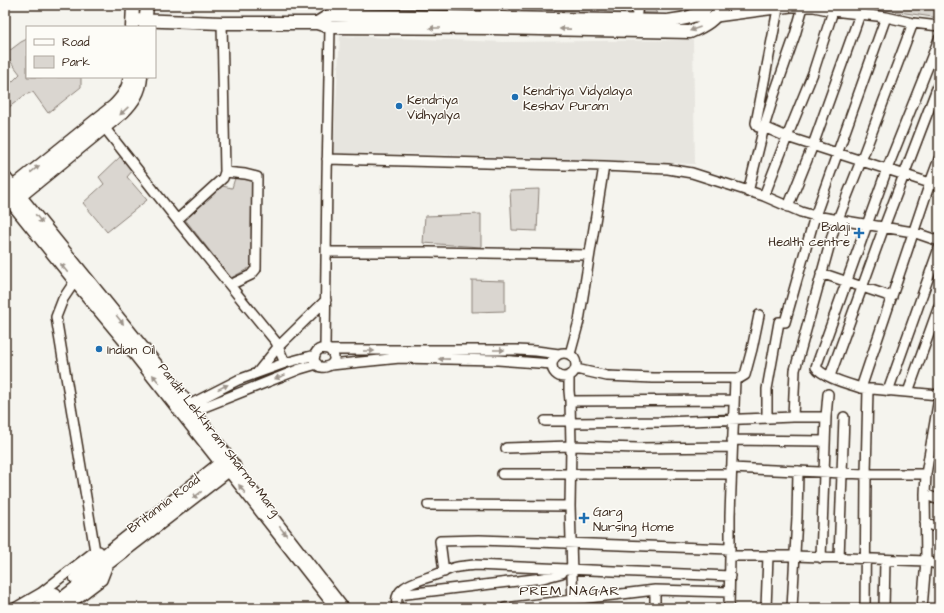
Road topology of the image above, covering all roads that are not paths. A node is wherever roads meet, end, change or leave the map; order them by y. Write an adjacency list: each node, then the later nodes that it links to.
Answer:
1 (134, 5): 21 (main road)
2 (147, 5): 22 (main road)
3 (487, 5): 20 (street)
4 (495, 5): 20 (street)
5 (638, 5): 15 (street)
6 (708, 5): 12 (main road)
7 (724, 5): 13 (main road)
8 (803, 7): 9 (street); 10 (street); 31 (street)
9 (778, 9): 13 (street); 31 (street)
10 (833, 11): 11 (street); 32 (street)
11 (860, 14): 14 (street); 33 (street)
12 (690, 17): 13 (street); 15 (main road)
13 (716, 17): 20 (main road, one-way to 20)
14 (886, 17): 17 (street); 34 (street)
15 (636, 20): 20 (main road)
16 (166, 22): 18 (main road); 22 (main road); 25 (main road)
17 (913, 22): 23 (street); 37 (street)
18 (222, 23): 19 (main road); 40 (street)
19 (317, 23): 20 (main road); 24 (main road)
20 (490, 23): 24 (main road, one-way to 24)
21 (133, 24): 22 (main road)
22 (146, 24)
23 (939, 26)
24 (330, 27): 35 (street)
25 (156, 30)
26 (939, 39): 39 (street)
27 (130, 78): 43 (main road, one-way to 27)
28 (141, 78): 30 (main road, one-way to 30)
29 (939, 83): 41 (street)
30 (104, 127): 43 (main road); 48 (street)
31 (764, 127): 32 (street); 44 (street)
32 (787, 137): 33 (street); 45 (street)
33 (813, 145): 34 (street); 46 (street)
34 (838, 153): 37 (street); 47 (street)
35 (327, 159): 38 (street); 55 (street)
36 (939, 159): 42 (street)
37 (861, 161): 39 (street); 49 (street)
38 (604, 166): 44 (street); 56 (street)
39 (887, 169): 41 (street); 50 (street)
40 (225, 172): 48 (street); 60 (street)
41 (904, 175): 42 (street); 51 (street)
42 (934, 185): 52 (street)
43 (10, 192): 58 (main road, Pandit Lekkhram Sharma Marg, one-way to 43); 86 (main road, Pandit Lekkhram Sharma Marg, one-way to 86)
44 (748, 192): 45 (street)
45 (764, 196): 46 (street)
46 (788, 206): 47 (street)
47 (815, 216): 49 (street); 90 (street)
48 (177, 220): 60 (street)
49 (837, 220): 50 (street); 57 (street)
50 (867, 225): 51 (street); 59 (street)
51 (884, 227): 52 (street); 61 (street)
52 (913, 232): 53 (street); 62 (street)
53 (939, 241)
54 (939, 248): 79 (street)
55 (326, 252): 56 (street); 63 (street)
56 (589, 255): 69 (street)
57 (821, 273): 59 (street); 87 (street)
58 (75, 281): 86 (main road, Pandit Lekkhram Sharma Marg, one-way to 58); 115 (street)
59 (847, 282): 61 (street); 76 (street)
60 (230, 285): 66 (street)
61 (863, 287): 62 (street); 76 (street)
62 (892, 297): 78 (street)
63 (326, 300): 66 (street); 67 (street)
64 (939, 306): 80 (street)
65 (759, 315): 77 (street)
66 (278, 346): 71 (street); 75 (street)
67 (327, 349): 68 (street, one-way to 68); 70 (street); 73 (street)
68 (559, 354): 69 (street); 72 (street)
69 (570, 354): 74 (street)
70 (316, 360): 71 (street); 73 (street); 86 (street, one-way to 86)
71 (285, 363): 75 (street)
72 (552, 364): 73 (street, one-way to 73); 74 (street)
73 (331, 365)
74 (573, 372): 77 (street); 85 (street)
75 (256, 374): 86 (street, one-way to 75)
76 (830, 376): 78 (street)
77 (735, 379): 84 (street)
78 (865, 389): 79 (street); 106 (street)
79 (888, 391): 80 (street)
80 (908, 392): 82 (street)
81 (828, 394): 88 (street)
82 (939, 395)
83 (939, 398): 96 (street)
84 (733, 400): 85 (street); 91 (street)
85 (570, 401): 93 (street)
86 (186, 410): 99 (main road, Pandit Lekkhram Sharma Marg)
87 (793, 417): 88 (street); 90 (street)
88 (826, 417): 94 (street)
89 (844, 417): 103 (street)
90 (767, 418): 91 (street)
91 (733, 420): 93 (street); 95 (street)
92 (545, 421): 93 (street)
93 (571, 422): 97 (street)
94 (825, 441): 95 (street); 102 (street)
95 (732, 444): 97 (street); 100 (street)
96 (935, 445): 107 (street)
97 (571, 446): 98 (street); 105 (street)
98 (506, 448)
99 (228, 465): 119 (main road, Britannia Road); 137 (street, Pandit Lekkhram Sharma Marg, one-way to 99); 138 (street, one-way to 138)
100 (731, 471): 101 (street); 105 (street); 116 (street)
101 (798, 471): 102 (street); 118 (street)
102 (824, 472): 103 (street); 120 (street)
103 (843, 473): 106 (street); 121 (street)
104 (502, 474): 105 (street)
105 (571, 474): 111 (street)
106 (866, 474): 107 (street); 122 (street)
107 (926, 474): 108 (street)
108 (925, 494): 109 (street); 112 (street)
109 (939, 500)
110 (428, 505): 111 (street)
111 (570, 506): 114 (street)
112 (925, 522): 113 (street); 124 (street)
113 (939, 528)
114 (571, 544): 116 (street); 126 (street); 127 (street)
115 (95, 551): 119 (street); 133 (street)
116 (730, 552): 117 (street); 128 (street)
117 (768, 556): 118 (street); 143 (street)
118 (796, 556): 120 (street); 144 (street)
119 (109, 557): 134 (main road); 135 (main road); 136 (street)
120 (821, 558): 121 (street)
121 (839, 558): 122 (street)
122 (866, 559): 123 (street); 145 (street)
123 (885, 560): 124 (street); 146 (street)
124 (926, 561): 125 (street); 147 (street)
125 (939, 565)
126 (572, 570): 127 (street); 128 (street); 131 (street); 132 (street)
127 (444, 572): 131 (street)
128 (730, 576): 130 (street)
129 (655, 590): 130 (street); 132 (street); 141 (street)
130 (729, 592): 142 (street)
131 (398, 595): 139 (street)
132 (572, 604): 140 (street)
133 (15, 608)
134 (37, 608)
135 (50, 608)
136 (65, 608)
137 (335, 608)
138 (344, 608)
139 (398, 608)
140 (505, 608)
141 (655, 608)
142 (729, 608)
143 (766, 608)
144 (792, 608)
145 (865, 608)
146 (884, 608)
147 (922, 608)

